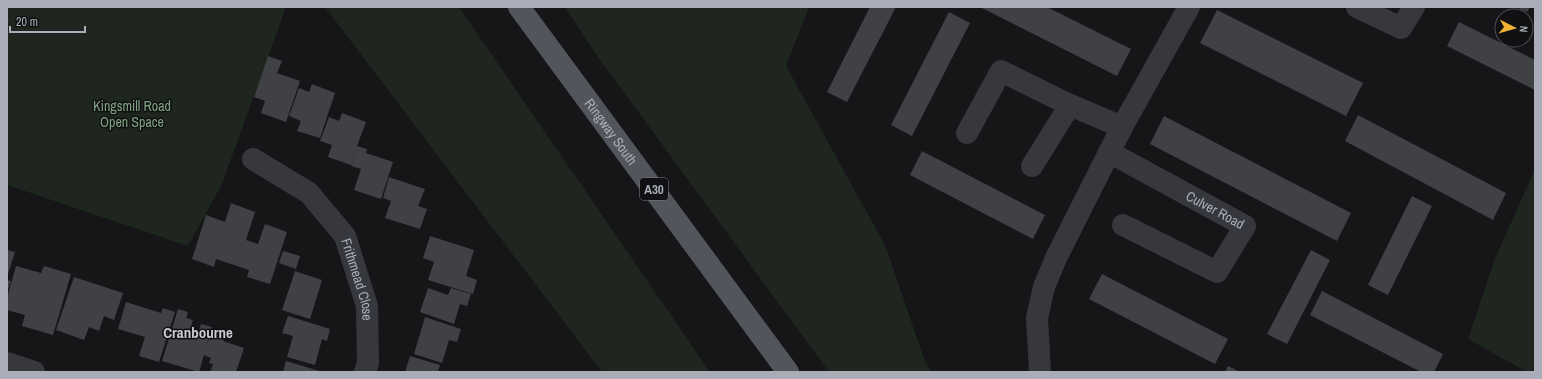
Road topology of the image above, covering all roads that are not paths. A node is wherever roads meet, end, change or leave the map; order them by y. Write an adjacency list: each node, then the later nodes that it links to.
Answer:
1 (519, 7): 15 (main road, Ringway South / A30)
2 (1190, 7): 6 (street)
3 (1357, 7): 4 (street)
4 (1414, 7)
5 (1070, 105): 6 (street); 7 (street); 10 (street)
6 (1122, 127): 8 (street)
7 (967, 133)
8 (1109, 152): 11 (street, Culver Road); 16 (street)
9 (253, 159): 14 (street, Frithmead Close)
10 (1032, 166)
11 (1124, 225)
12 (7, 363): 13 (street)
13 (34, 372)
14 (366, 372)
15 (788, 372)
16 (1040, 372)

